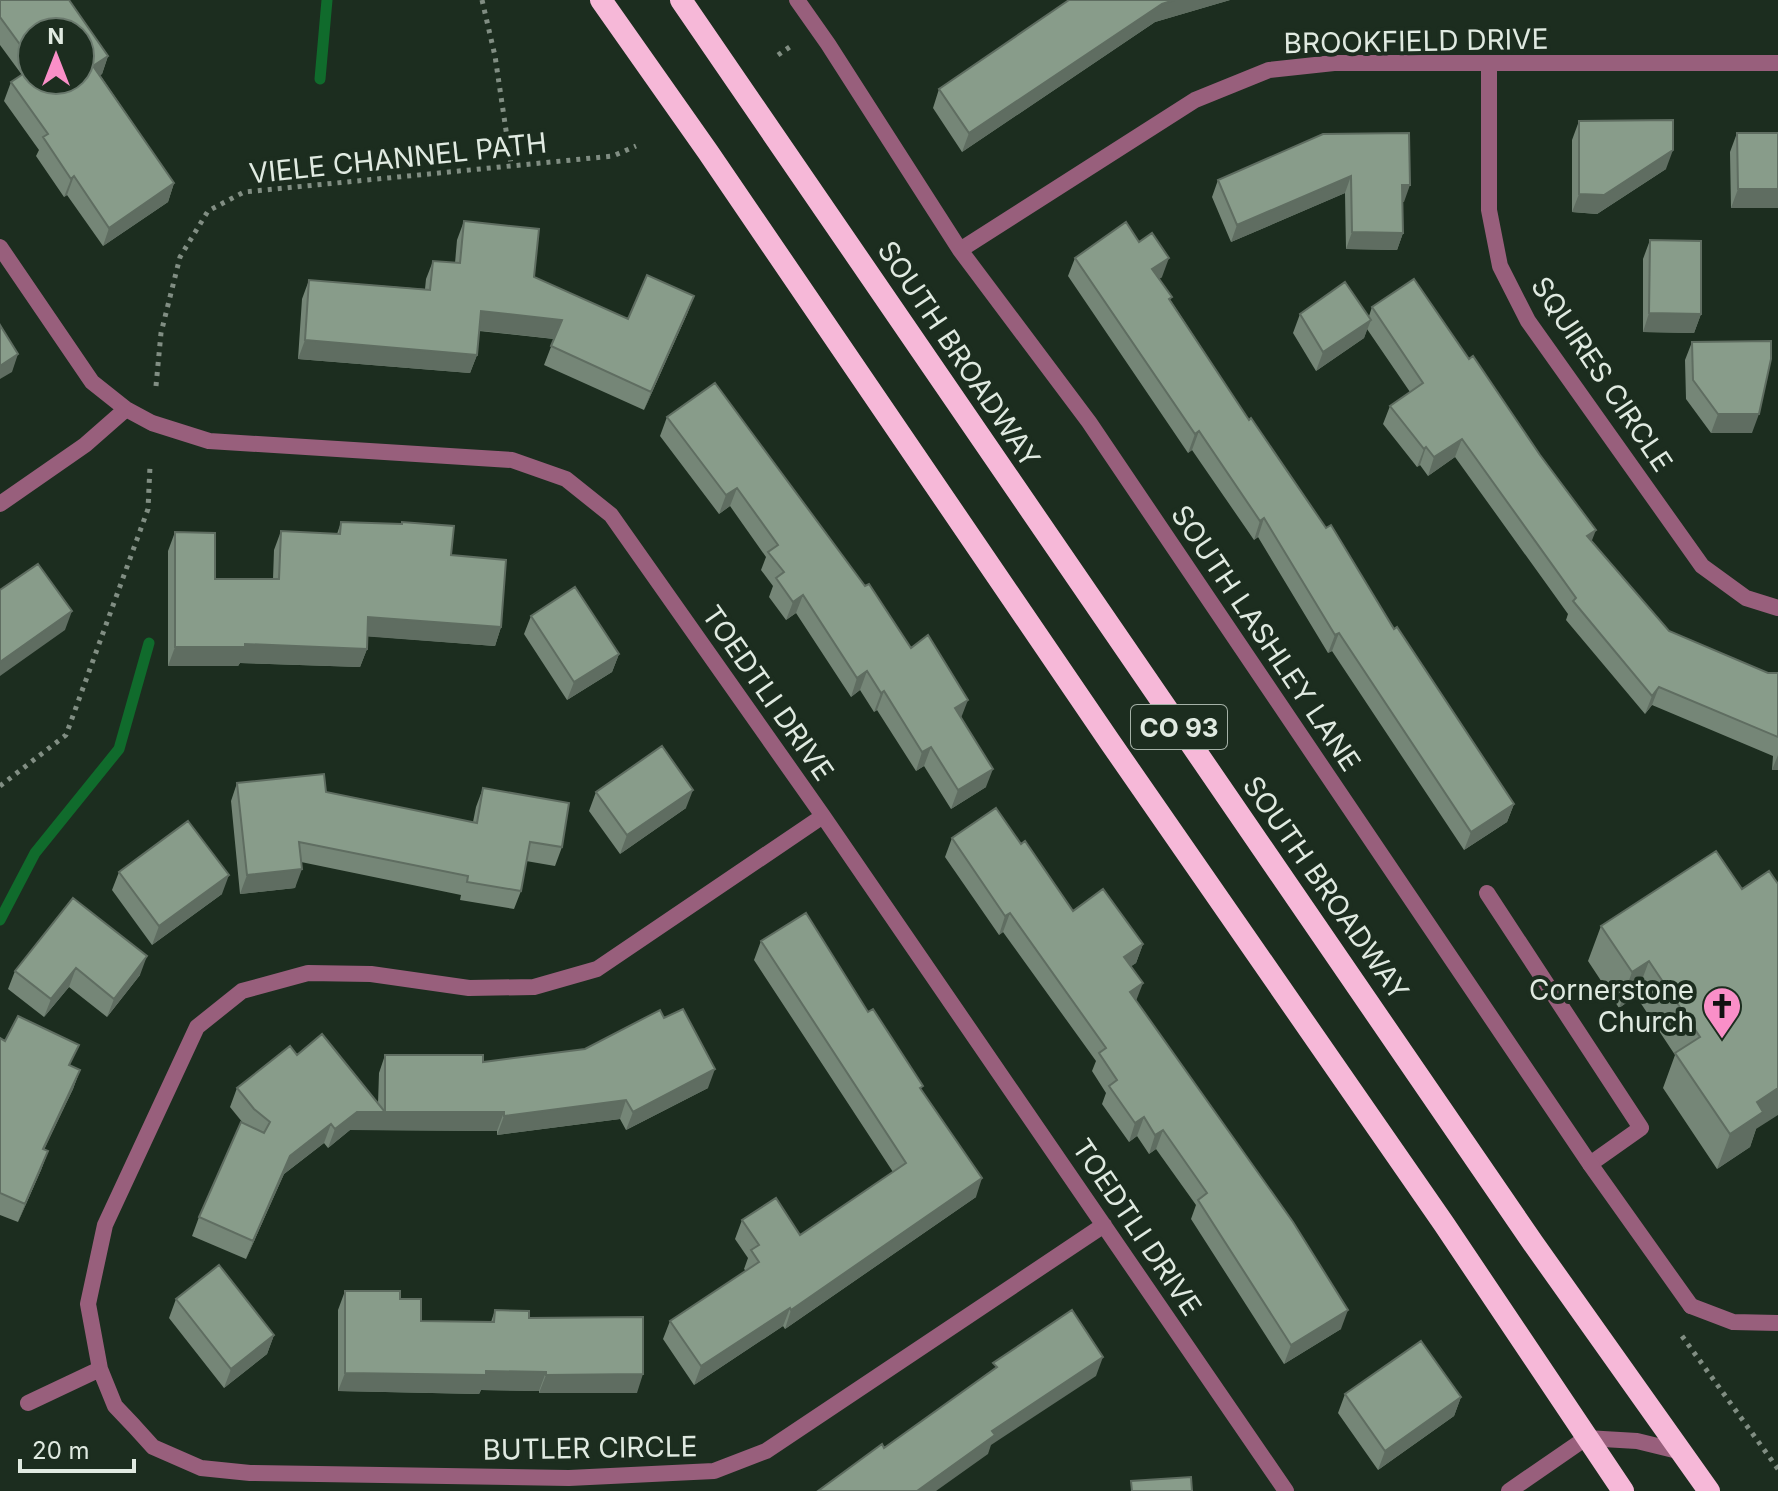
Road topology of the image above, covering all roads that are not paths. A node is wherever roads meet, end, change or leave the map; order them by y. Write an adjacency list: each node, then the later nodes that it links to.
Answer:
1 (601, 0): 18 (highway, CO 93)
2 (681, 0): 19 (highway, SOUTH BROADWAY / CO 93)
3 (797, 0): 7 (street, SOUTH LASHLEY LANE)
4 (1489, 63): 5 (street, BROOKFIELD DRIVE); 7 (street, BROOKFIELD DRIVE); 10 (street, SQUIRES CIRCLE)
5 (1778, 63)
6 (0, 247): 8 (street, TOEDTLI DRIVE)
7 (960, 250): 13 (street, SOUTH LASHLEY LANE)
8 (126, 409): 9 (street); 11 (street, TOEDTLI DRIVE)
9 (0, 504)
10 (1778, 608)
11 (823, 816): 14 (street, TOEDTLI DRIVE); 16 (street, BUTLER CIRCLE)
12 (1487, 893): 13 (street)
13 (1590, 1164): 15 (street, SOUTH LASHLEY LANE)
14 (1104, 1225): 16 (street, BUTLER CIRCLE); 20 (street, TOEDTLI DRIVE)
15 (1778, 1323)
16 (100, 1369): 17 (street)
17 (28, 1403)
18 (1586, 1438): 19 (street); 21 (street); 22 (highway, CO 93)
19 (1682, 1452): 23 (highway, SOUTH BROADWAY / CO 93)
20 (1286, 1491)
21 (1509, 1491)
22 (1623, 1491)
23 (1709, 1491)

